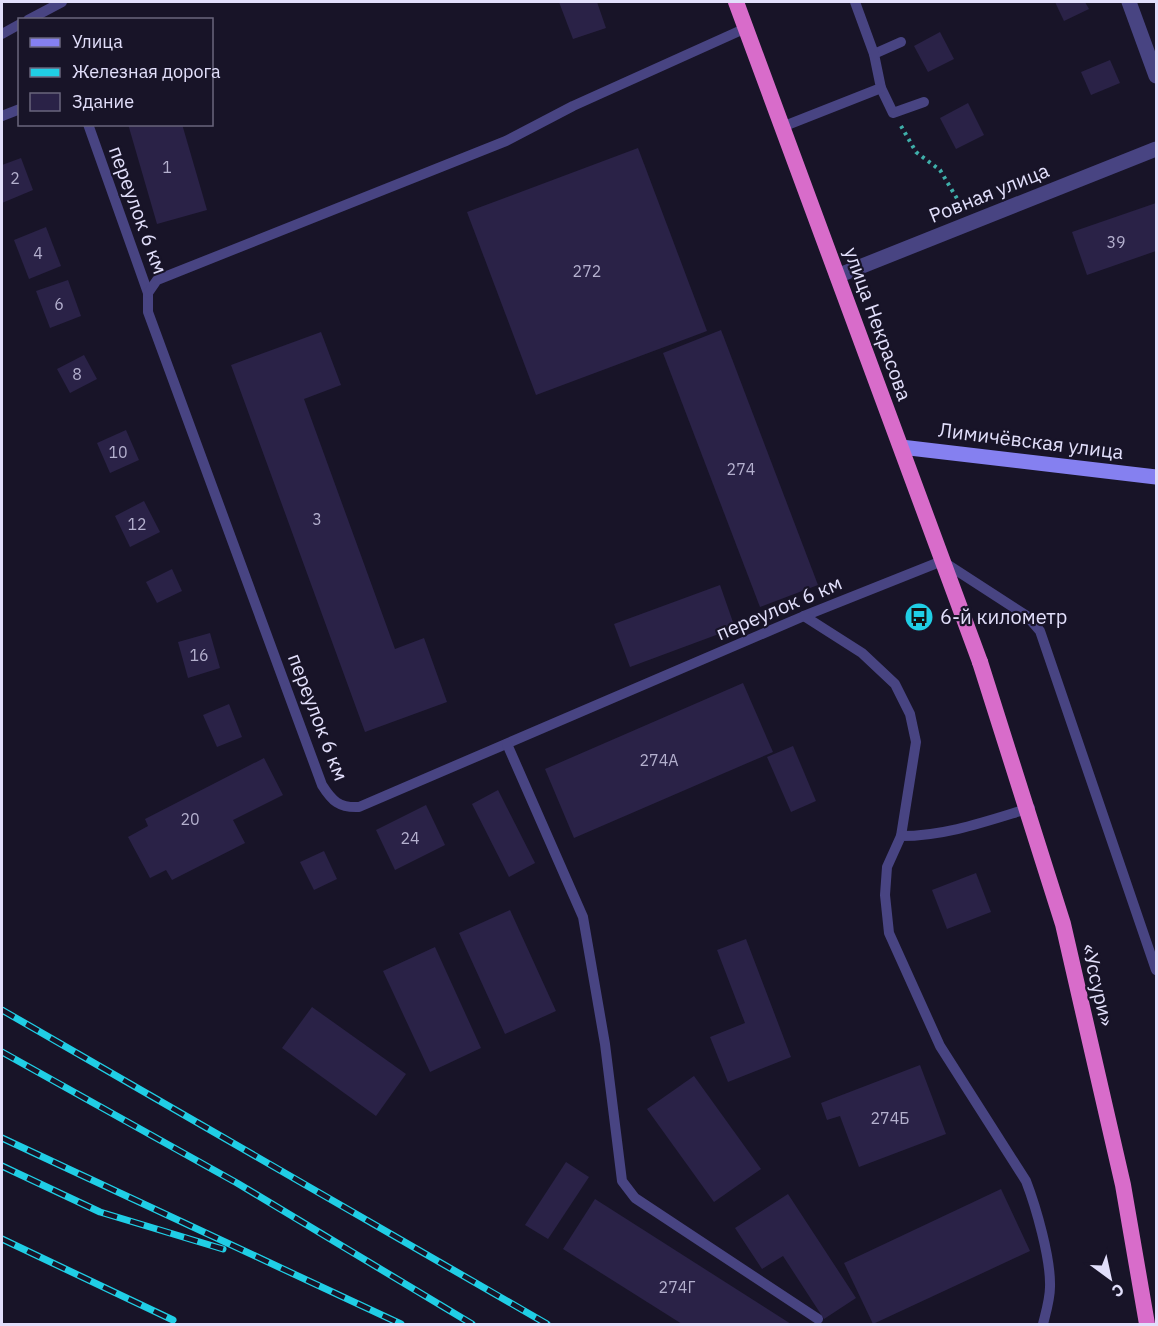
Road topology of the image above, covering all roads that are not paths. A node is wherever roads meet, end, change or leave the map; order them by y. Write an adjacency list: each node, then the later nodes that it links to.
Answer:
1 (62, 2): 6 (lane)
2 (736, 2): 8 (highway, улица Некрасова)
3 (868, 2): 5 (lane)
4 (1129, 2): 12 (street)
5 (856, 4): 11 (lane)
6 (32, 18)
7 (18, 25): 9 (lane)
8 (746, 28): 18 (highway, улица Некрасова); 21 (lane)
9 (2, 34)
10 (901, 42): 11 (lane)
11 (874, 54): 13 (lane)
12 (1156, 76)
13 (881, 88): 14 (lane); 18 (lane)
14 (924, 102)
15 (18, 110): 16 (lane)
16 (2, 116)
17 (89, 126): 21 (lane, переулок 6 км)
18 (782, 127): 20 (highway, улица Некрасова)
19 (1156, 150): 20 (street, Ровная улица)
20 (837, 276): 22 (highway, улица Некрасова)
21 (148, 293): 27 (lane, переулок 6 км)
22 (901, 447): 23 (main road, Лимичёвская улица); 24 (highway, улица Некрасова)
23 (1156, 477)
24 (942, 561): 25 (lane, переулок 6 км); 26 (highway, улица Некрасова); 30 (lane)
25 (804, 616): 27 (lane, переулок 6 км); 29 (lane)
26 (980, 662): 33 (highway, «Уссури», bridge)
27 (507, 744): 31 (lane)
28 (1030, 808): 29 (lane)
29 (902, 836): 32 (lane)
30 (1156, 970)
31 (819, 1319)
32 (1043, 1324)
33 (1147, 1324)

